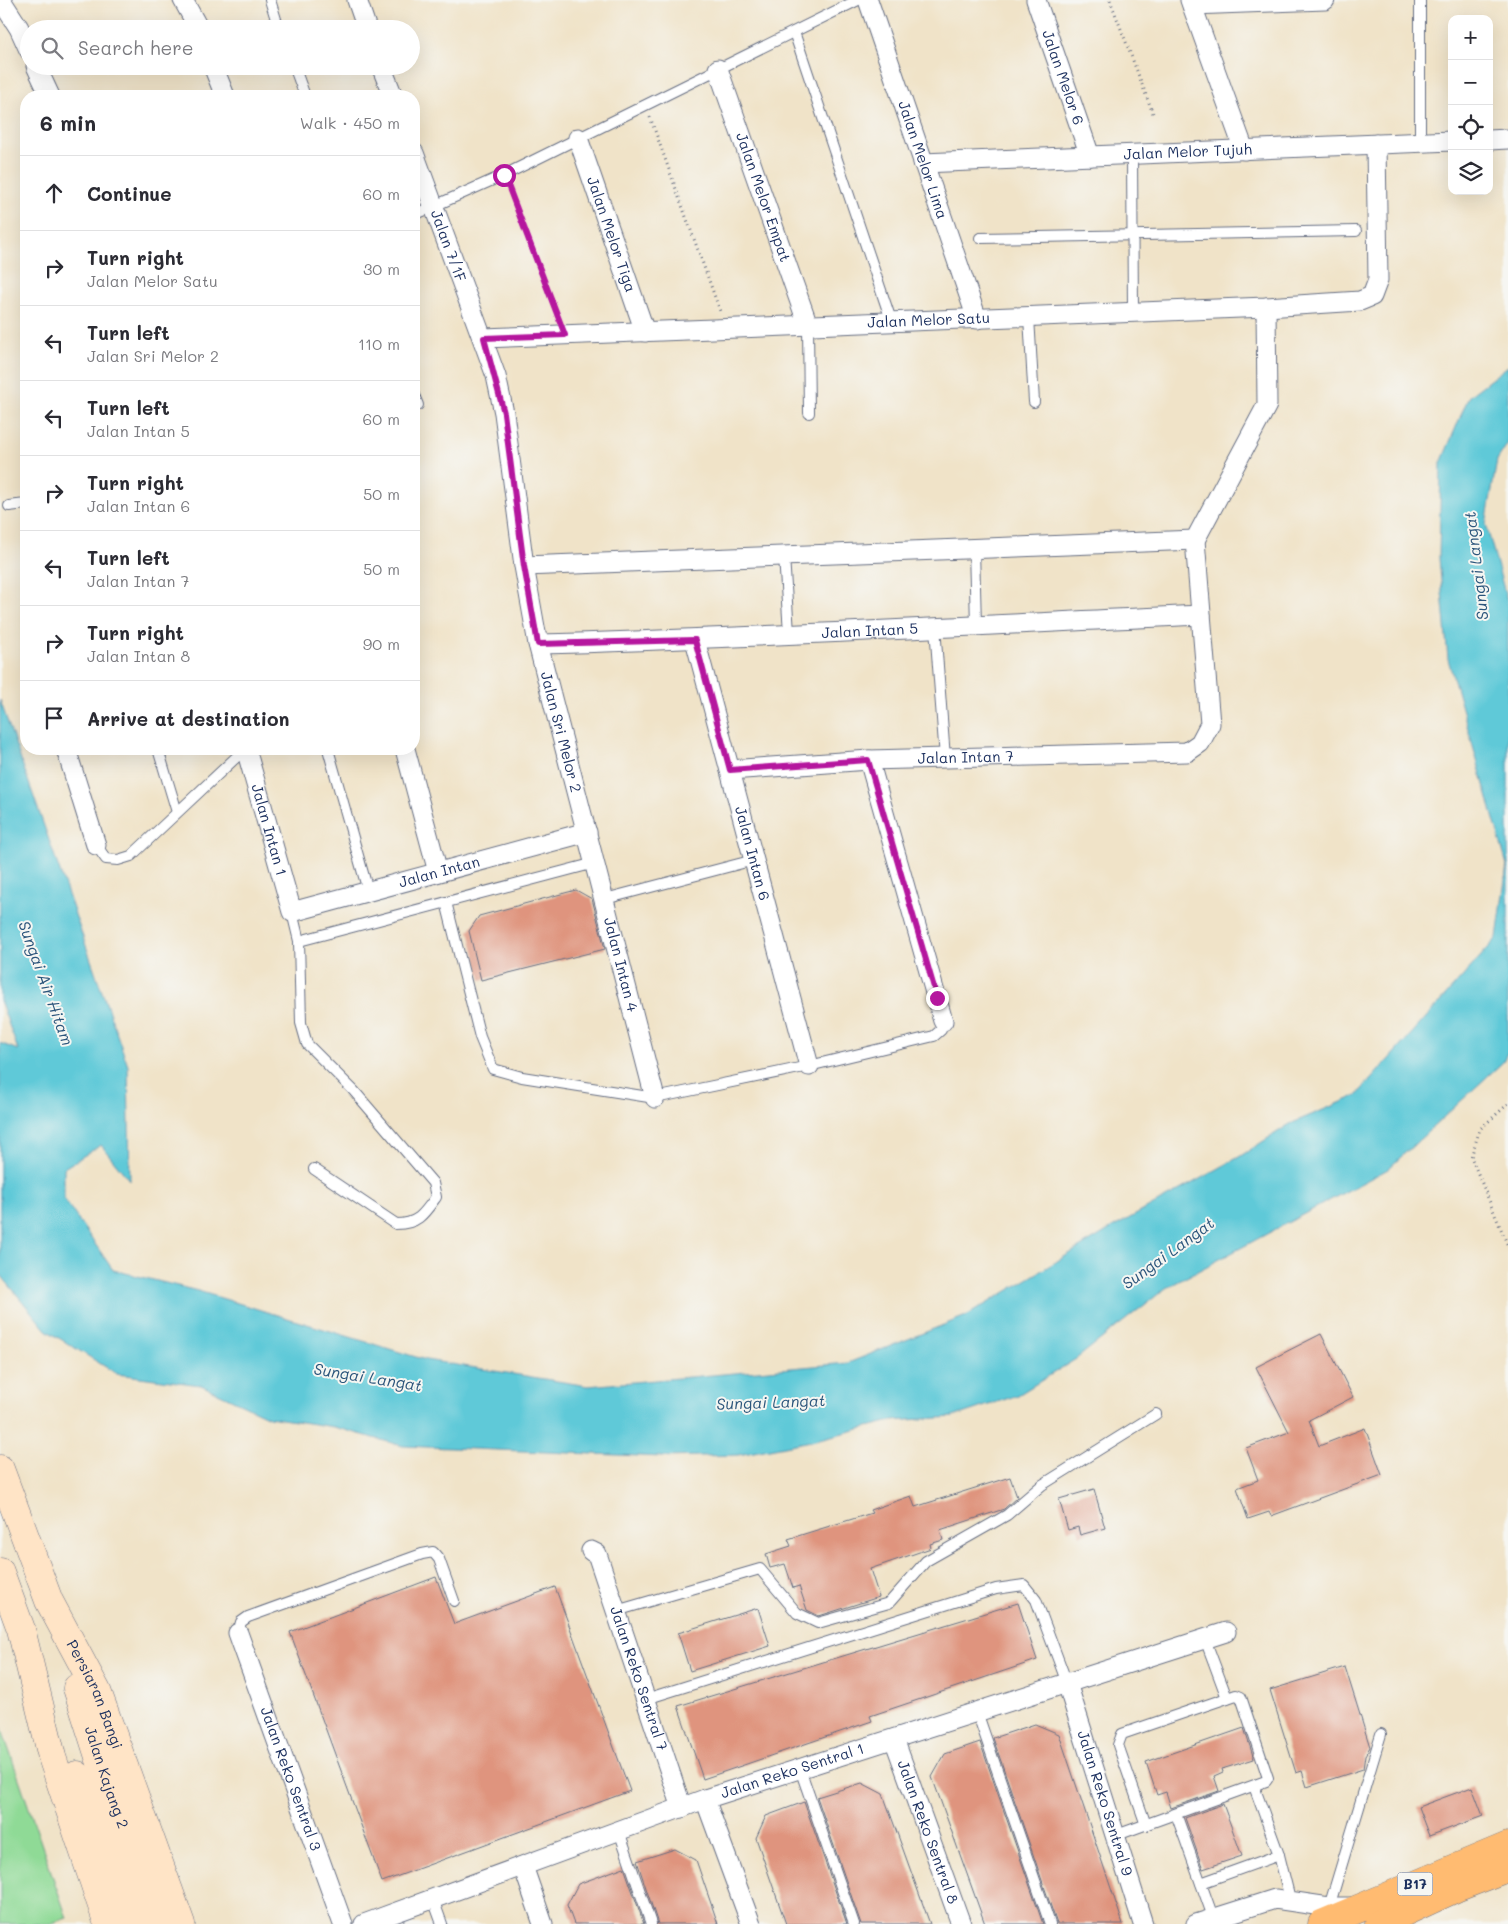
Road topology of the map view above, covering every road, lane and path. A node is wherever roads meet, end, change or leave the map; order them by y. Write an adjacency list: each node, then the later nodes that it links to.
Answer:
1 (1, 0): 15 (street)
2 (183, 0): 12 (street)
3 (270, 0): 13 (lane)
4 (357, 0): 14 (street)
5 (858, 0): 16 (lane)
6 (868, 0): 37 (street, Jalan Melor Lima)
7 (1036, 0): 36 (street, Jalan Melor 6)
8 (1110, 0): 27 (path)
9 (1325, 0): 11 (street)
10 (1420, 0): 32 (lane)
11 (1191, 3): 34 (street)
12 (194, 20)
13 (277, 20)
14 (365, 20)
15 (20, 30)
16 (794, 32): 17 (lane); 49 (lane)
17 (718, 69): 26 (lane); 50 (street, Jalan Melor Empat)
18 (40, 75): 22 (street)
19 (216, 75): 23 (street)
20 (297, 75): 24 (lane)
21 (384, 75): 25 (street)
22 (47, 90)
23 (222, 90)
24 (303, 90)
25 (390, 90)
26 (646, 104): 28 (lane); 51 (path)
27 (1154, 116)
28 (578, 138): 39 (lane); 52 (street, Jalan Melor Tiga)
29 (1508, 139): 30 (street)
30 (1493, 140)
31 (1448, 141): 32 (street, Jalan Melor Tujuh)
32 (1420, 142): 33 (street, Jalan Melor Tujuh)
33 (1376, 144): 34 (street, Jalan Melor Tujuh); 45 (street, Jalan Melor Satu)
34 (1244, 150): 35 (street, Jalan Melor Tujuh)
35 (1132, 154): 36 (street, Jalan Melor Tujuh); 43 (lane)
36 (1090, 156): 37 (street, Jalan Melor Tujuh)
37 (924, 163): 48 (street, Jalan Melor Lima)
38 (420, 170): 40 (street, Jalan 7/1F)
39 (504, 175): 40 (lane); 53 (path)
40 (433, 206): 41 (lane); 54 (street, Jalan 7/1F)
41 (420, 212)
42 (1356, 231): 43 (lane)
43 (1132, 236): 44 (lane); 46 (lane)
44 (980, 238)
45 (1266, 308): 46 (street, Jalan Melor Satu); 59 (street)
46 (1134, 313): 47 (street, Jalan Melor Satu)
47 (1029, 317): 48 (street, Jalan Melor Satu); 55 (lane)
48 (977, 319): 49 (street, Jalan Melor Satu)
49 (892, 323): 50 (street, Jalan Melor Satu)
50 (808, 326): 51 (street, Jalan Melor Satu); 56 (lane)
51 (726, 327): 52 (street, Jalan Melor Satu)
52 (645, 332): 53 (street, Jalan Melor Satu)
53 (565, 335): 54 (street, Jalan Melor Satu)
54 (484, 338): 62 (street, Jalan Sri Melor 2)
55 (1034, 402)
56 (809, 413)
57 (20, 505): 58 (lane)
58 (9, 506)
59 (1195, 540): 60 (street); 63 (street)
60 (974, 549): 61 (street); 64 (lane)
61 (784, 556): 62 (street); 66 (lane)
62 (524, 566): 68 (street, Jalan Sri Melor 2)
63 (1201, 615): 64 (street, Jalan Intan 5); 75 (street, Jalan Intan 7)
64 (976, 625): 65 (street, Jalan Intan 5)
65 (935, 627): 66 (street, Jalan Intan 5); 75 (lane)
66 (790, 633): 67 (street, Jalan Intan 5)
67 (695, 640): 68 (street, Jalan Intan 5); 77 (street, Jalan Intan 6)
68 (538, 644): 79 (street, Jalan Sri Melor 2)
69 (68, 755): 80 (street)
70 (160, 755): 78 (lane)
71 (239, 755): 78 (lane)
72 (247, 755): 87 (street, Jalan Intan 1)
73 (330, 755): 84 (lane)
74 (407, 755): 83 (street)
75 (944, 758): 76 (street, Jalan Intan 7)
76 (868, 760): 77 (street, Jalan Intan 7); 89 (street)
77 (730, 770): 81 (street, Jalan Intan 6)
78 (177, 812): 80 (lane)
79 (587, 832): 82 (street, Jalan Intan 4); 83 (street, Jalan Intan)
80 (96, 845)
81 (754, 860): 85 (lane); 90 (street, Jalan Intan 6)
82 (595, 863): 85 (street, Jalan Intan 4); 86 (lane)
83 (438, 872): 84 (street, Jalan Intan)
84 (368, 891): 87 (street, Jalan Intan)
85 (605, 899): 91 (street, Jalan Intan 4)
86 (446, 902): 88 (lane); 91 (lane)
87 (292, 912): 88 (lane)
88 (299, 940): 93 (lane)
89 (943, 1021): 90 (lane)
90 (809, 1066): 91 (lane)
91 (655, 1098)
92 (1508, 1104): 94 (path)
93 (314, 1169)
94 (1508, 1246)
95 (1156, 1414): 100 (lane)
96 (0, 1469): 113 (main road, Persiaran Bangi)
97 (591, 1551): 100 (street, Jalan Reko Sentral 7)
98 (0, 1572): 101 (main road)
99 (454, 1601): 103 (lane)
100 (616, 1612): 107 (street, Jalan Reko Sentral 7)
101 (21, 1629): 113 (main road, Jalan Kajang 2); 130 (main road)
102 (1226, 1632): 104 (street, Jalan Reko Sentral 1)
103 (238, 1633): 135 (street, Jalan Reko Sentral 3)
104 (1205, 1639): 105 (street, Jalan Reko Sentral 1); 106 (lane)
105 (1067, 1683): 107 (lane); 108 (street, Jalan Reko Sentral 1); 119 (street, Jalan Reko Sentral 9)
106 (1227, 1698): 112 (lane); 117 (lane)
107 (646, 1699): 115 (street, Jalan Reko Sentral 7)
108 (977, 1712): 110 (street, Jalan Reko Sentral 1); 143 (lane)
109 (1381, 1734): 127 (lane)
110 (894, 1739): 111 (street, Jalan Reko Sentral 1); 142 (street, Jalan Reko Sentral 8)
111 (800, 1769): 114 (street, Jalan Reko Sentral 1); 141 (lane)
112 (1254, 1786): 116 (lane); 121 (lane)
113 (110, 1793): 131 (main road, Jalan Kajang 2); 132 (main road, Jalan Kajang 2); 133 (main road, Persiaran Bangi); 134 (main road)
114 (705, 1799): 115 (street, Jalan Reko Sentral 1); 140 (street)
115 (682, 1808): 118 (street, Jalan Reko Sentral 1)
116 (1176, 1814): 117 (lane); 124 (lane)
117 (1146, 1825): 119 (lane)
118 (619, 1831): 122 (street, Jalan Reko Sentral 1); 139 (lane)
119 (1114, 1836): 144 (street, Jalan Reko Sentral 9)
120 (1508, 1846): 128 (main road, B17)
121 (1279, 1855): 124 (lane); 126 (lane)
122 (523, 1866): 125 (street, Jalan Reko Sentral 1); 138 (street)
123 (1508, 1868): 128 (main road, B17)
124 (1201, 1883): 129 (lane)
125 (432, 1899): 136 (street, Jalan Reko Sentral 1); 137 (lane)
126 (1291, 1903): 127 (street); 129 (street)
127 (1325, 1915): 128 (main road, B17)
128 (1370, 1915)
129 (1213, 1917): 145 (street)
130 (108, 1924)
131 (131, 1924)
132 (159, 1924)
133 (181, 1924)
134 (191, 1924)
135 (343, 1924)
136 (364, 1924)
137 (442, 1924)
138 (543, 1924)
139 (651, 1924)
140 (750, 1924)
141 (854, 1924)
142 (961, 1924)
143 (1050, 1924)
144 (1143, 1924)
145 (1196, 1924)

